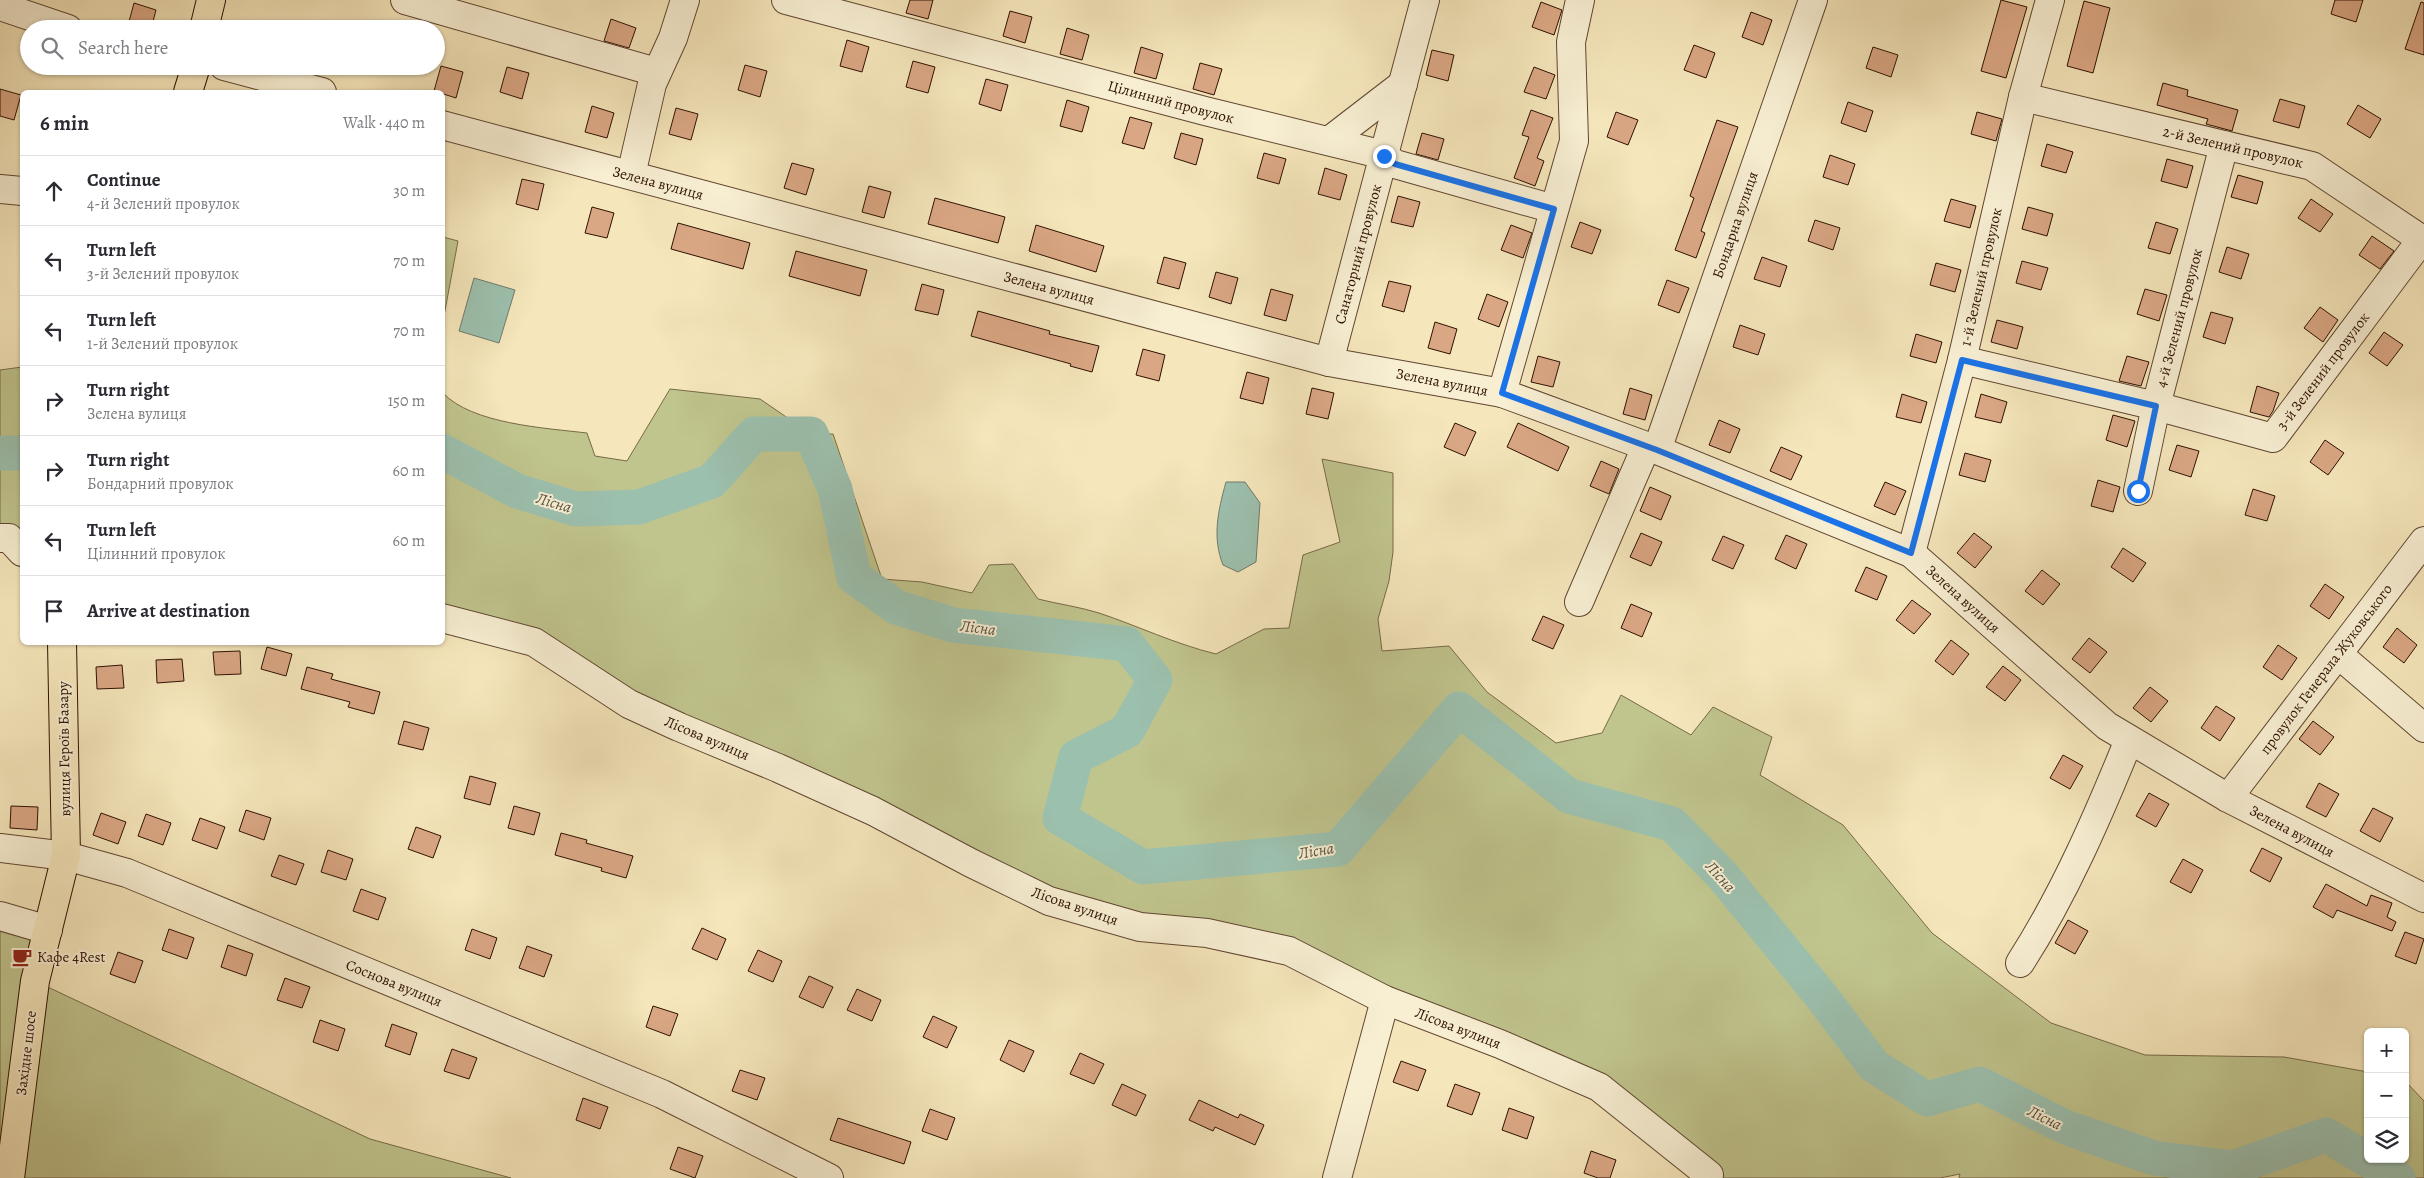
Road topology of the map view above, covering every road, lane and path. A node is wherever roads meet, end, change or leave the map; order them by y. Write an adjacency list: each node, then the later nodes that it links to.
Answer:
1 (211, 0): 11 (main road)
2 (405, 0): 12 (street)
3 (685, 0): 12 (street)
4 (786, 0): 18 (street, Цілинний провулок)
5 (1425, 0): 14 (street, Санаторний провулок)
6 (1580, 0): 24 (street)
7 (2050, 0): 16 (street, 1-й Зелений провулок)
8 (1804, 3): 30 (street, Бондарна вулиця)
9 (0, 6): 10 (street)
10 (41, 20)
11 (206, 20)
12 (656, 72): 21 (street)
13 (258, 75): 15 (street)
14 (1403, 84): 18 (street); 20 (street, Санаторний провулок)
15 (314, 90)
16 (2023, 97): 19 (street, 2-й Зелений провулок); 26 (street, 1-й Зелений провулок)
17 (445, 126): 21 (street, Зелена вулиця)
18 (1329, 141): 20 (street, Цілинний провулок)
19 (2224, 145): 25 (street, 2-й Зелений провулок); 29 (street, 4-й Зелений провулок)
20 (1384, 156): 24 (street, Цілинний провулок); 27 (street, Санаторний провулок)
21 (631, 175): 27 (street, Зелена вулиця)
22 (0, 188): 23 (street)
23 (20, 191)
24 (1554, 209): 28 (street)
25 (2423, 240): 29 (street, 3-й Зелений провулок)
26 (1962, 360): 29 (street, 3-й Зелений провулок); 35 (street, 1-й Зелений провулок)
27 (1329, 362): 28 (street, Зелена вулиця)
28 (1502, 393): 30 (street, Зелена вулиця)
29 (2156, 406): 31 (street, 4-й Зелений провулок)
30 (1651, 449): 35 (street, Зелена вулиця); 36 (street, Бондарна вулиця)
31 (2138, 491)
32 (0, 538): 34 (street)
33 (2424, 541): 40 (street, провулок Генерала Жуковського)
34 (20, 550)
35 (1911, 553): 42 (street, Зелена вулиця)
36 (1579, 602)
37 (445, 619): 50 (street, Лісова вулиця)
38 (51, 645): 39 (street)
39 (62, 654): 45 (main road, вулиця Героїв Базару)
40 (2338, 654): 41 (street); 43 (street, провулок Генерала Жуковського)
41 (2424, 728)
42 (2129, 740): 43 (street, Зелена вулиця); 49 (street)
43 (2228, 798): 46 (street, Зелена вулиця)
44 (0, 848): 45 (street, Соснова вулиця)
45 (66, 856): 48 (main road); 53 (street, Соснова вулиця)
46 (2424, 898)
47 (0, 916): 48 (street)
48 (48, 930): 52 (main road, Західне шосе)
49 (2020, 963)
50 (1385, 1000): 51 (street, Лісова вулиця); 54 (street)
51 (1709, 1175)
52 (10, 1178)
53 (830, 1178)
54 (1337, 1178)

